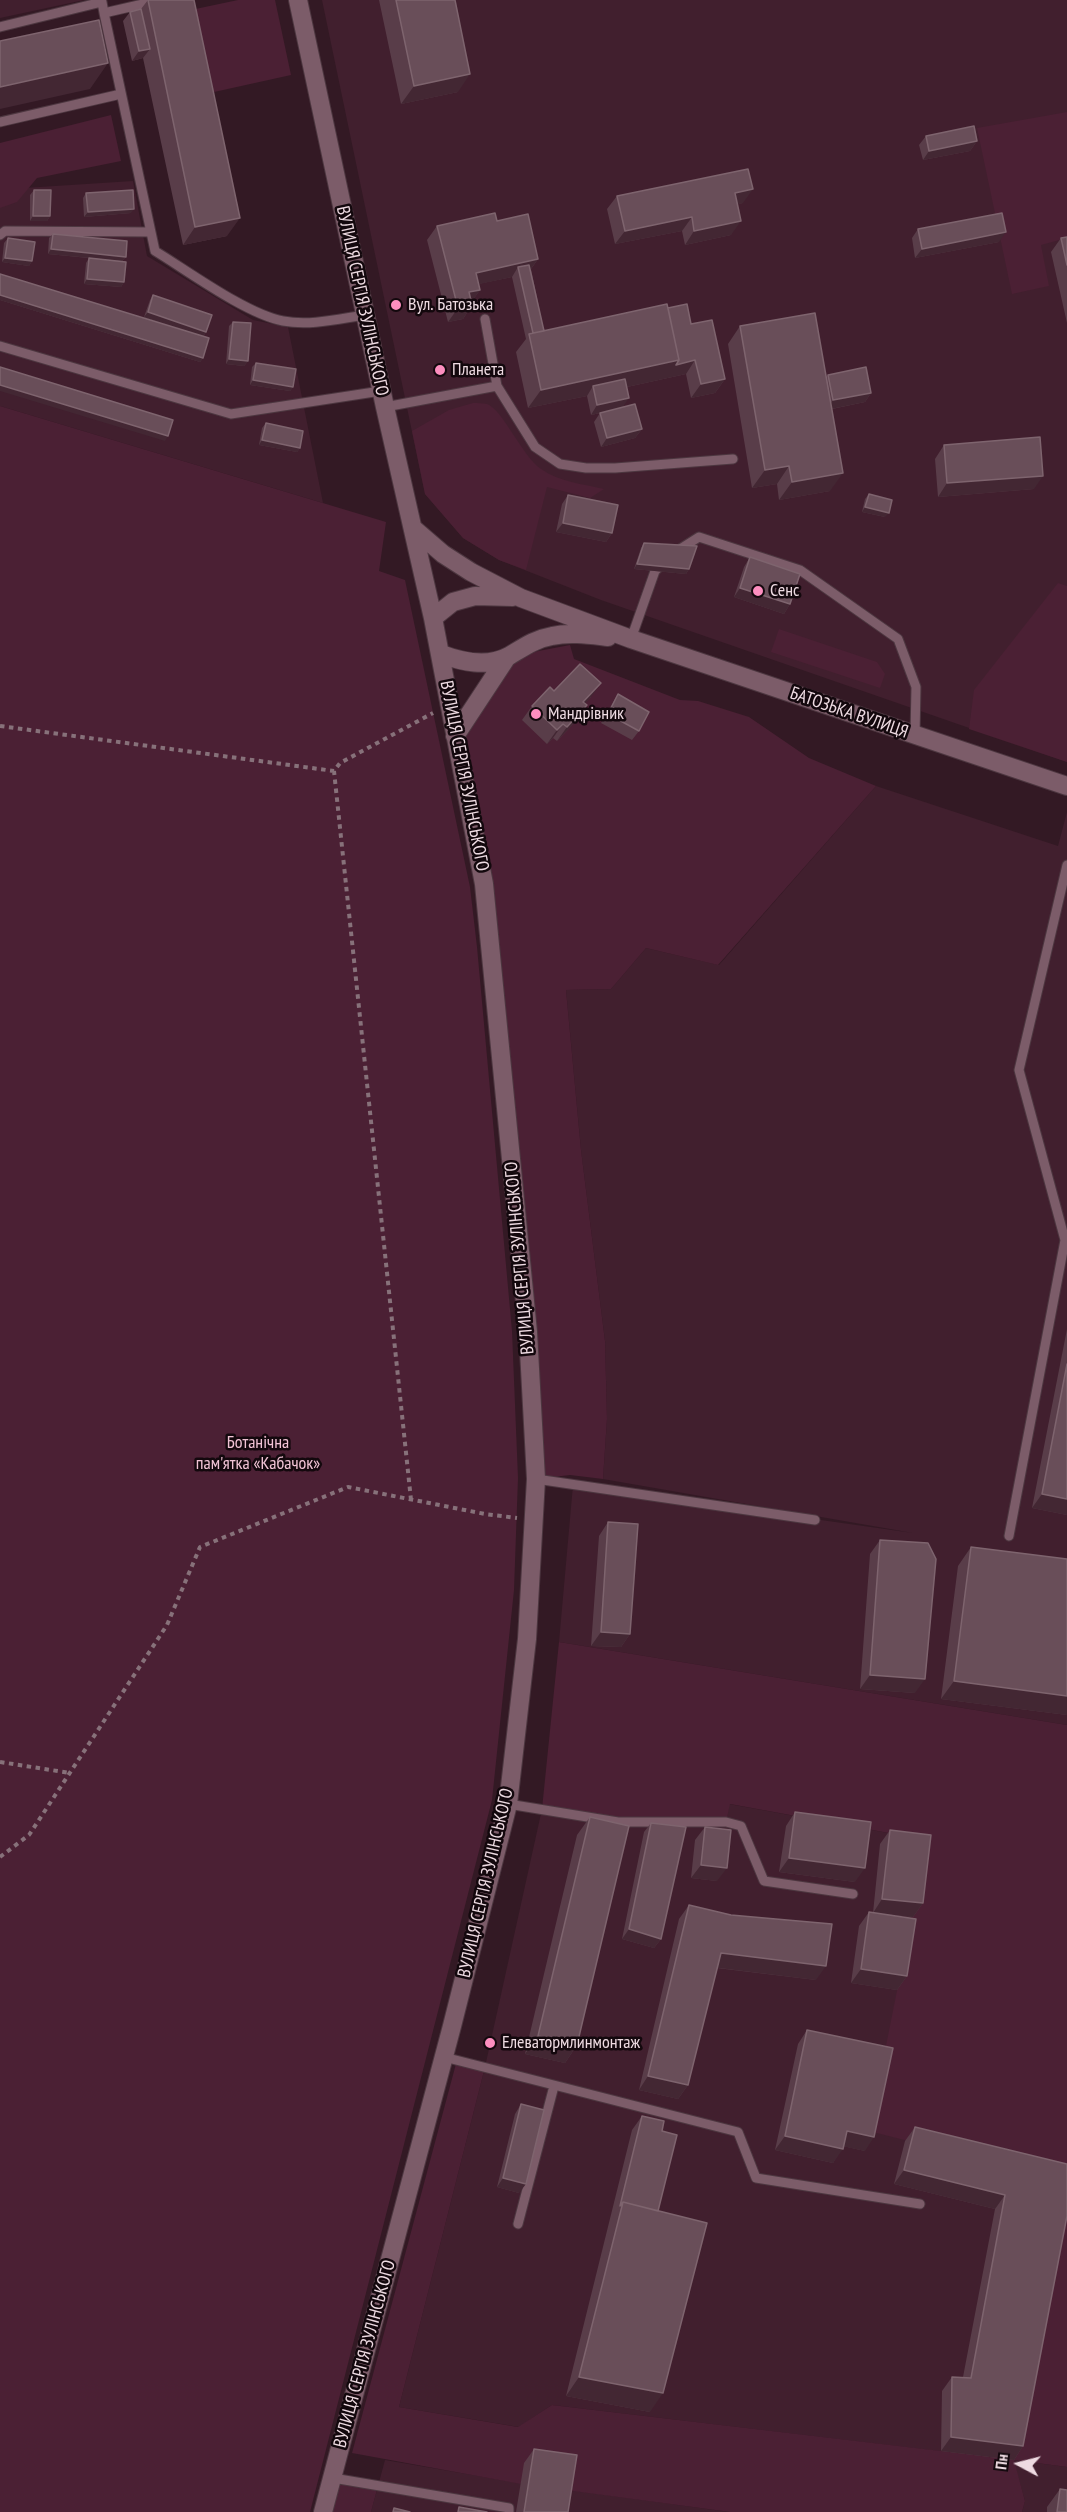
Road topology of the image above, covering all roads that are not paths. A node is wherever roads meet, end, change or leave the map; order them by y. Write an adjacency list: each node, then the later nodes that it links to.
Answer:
1 (160, 0): 3 (lane)
2 (298, 0): 9 (street, ВУЛИЦЯ СЕРГІЯ ЗУЛІНСЬКОГО)
3 (104, 13): 4 (lane); 5 (lane)
4 (0, 27)
5 (122, 94): 6 (lane); 7 (lane)
6 (0, 122)
7 (151, 232): 8 (lane); 9 (lane)
8 (0, 235)
9 (365, 315): 13 (street, ВУЛИЦЯ СЕРГІЯ ЗУЛІНСЬКОГО)
10 (485, 319): 12 (lane)
11 (0, 346): 13 (lane)
12 (497, 386): 13 (lane); 14 (lane)
13 (383, 399): 15 (street, ВУЛИЦЯ СЕРГІЯ ЗУЛІНСЬКОГО)
14 (734, 459)
15 (414, 529): 16 (street, БАТОЗЬКА ВУЛИЦЯ); 17 (street, ВУЛИЦЯ СЕРГІЯ ЗУЛІНСЬКОГО)
16 (521, 598): 17 (street, БАТОЗЬКА ВУЛИЦЯ); 18 (street, БАТОЗЬКА ВУЛИЦЯ)
17 (434, 618): 19 (street, ВУЛИЦЯ СЕРГІЯ ЗУЛІНСЬКОГО)
18 (631, 639): 20 (street, БАТОЗЬКА ВУЛИЦЯ); 21 (street, БАТОЗЬКА ВУЛИЦЯ); 21 (lane)
19 (441, 654): 20 (street, БАТОЗЬКА ВУЛИЦЯ); 22 (street, ВУЛИЦЯ СЕРГІЯ ЗУЛІНСЬКОГО)
20 (507, 657): 22 (street, БАТОЗЬКА ВУЛИЦЯ)
21 (915, 735): 23 (street, БАТОЗЬКА ВУЛИЦЯ)
22 (455, 736): 25 (street, ВУЛИЦЯ СЕРГІЯ ЗУЛІНСЬКОГО)
23 (1067, 786)
24 (1067, 866): 27 (lane)
25 (536, 1479): 26 (lane); 28 (street, ВУЛИЦЯ СЕРГІЯ ЗУЛІНСЬКОГО)
26 (816, 1520)
27 (1009, 1536)
28 (507, 1804): 29 (lane); 30 (street, ВУЛИЦЯ СЕРГІЯ ЗУЛІНСЬКОГО)
29 (853, 1894)
30 (444, 2057): 31 (lane); 34 (street, ВУЛИЦЯ СЕРГІЯ ЗУЛІНСЬКОГО)
31 (554, 2086): 32 (lane); 33 (lane)
32 (920, 2204)
33 (518, 2224)
34 (333, 2478): 35 (street, ВУЛИЦЯ СЕРГІЯ ЗУЛІНСЬКОГО); 36 (lane)
35 (323, 2512)
36 (509, 2512)

